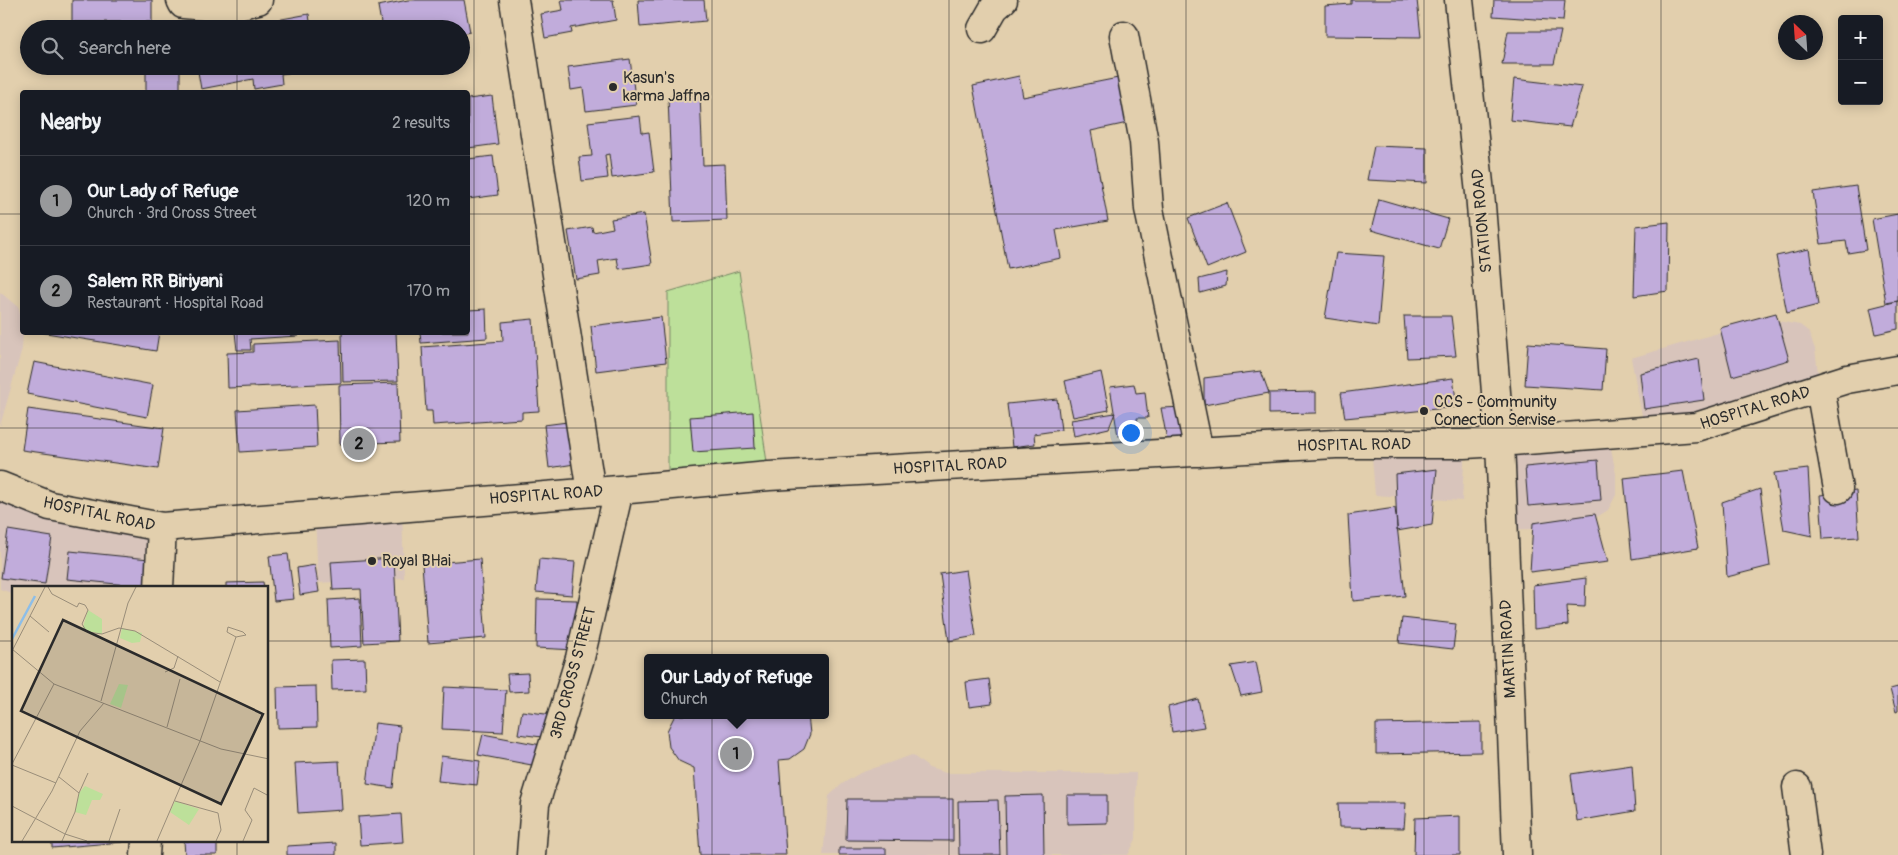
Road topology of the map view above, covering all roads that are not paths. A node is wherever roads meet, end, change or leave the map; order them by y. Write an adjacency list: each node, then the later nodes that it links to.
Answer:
1 (180, 0): 2 (street)
2 (258, 0)
3 (514, 0): 15 (street)
4 (1003, 0): 6 (street)
5 (1458, 0): 10 (street, STATION ROAD)
6 (982, 30)
7 (1124, 35): 11 (street)
8 (1898, 370): 9 (street, HOSPITAL ROAD)
9 (1820, 388): 10 (street, HOSPITAL ROAD); 13 (street)
10 (1500, 442): 11 (street, HOSPITAL ROAD); 22 (street, MARTIN ROAD)
11 (1199, 452): 14 (street, HOSPITAL ROAD)
12 (0, 486): 16 (street, HOSPITAL ROAD)
13 (1838, 488)
14 (619, 490): 15 (street, HOSPITAL ROAD); 21 (street, 3RD CROSS STREET)
15 (591, 492): 16 (street, HOSPITAL ROAD)
16 (162, 527): 17 (street)
17 (159, 586)
18 (1797, 787): 23 (street)
19 (146, 842): 20 (street)
20 (145, 855)
21 (531, 855)
22 (1518, 855)
23 (1806, 855)

